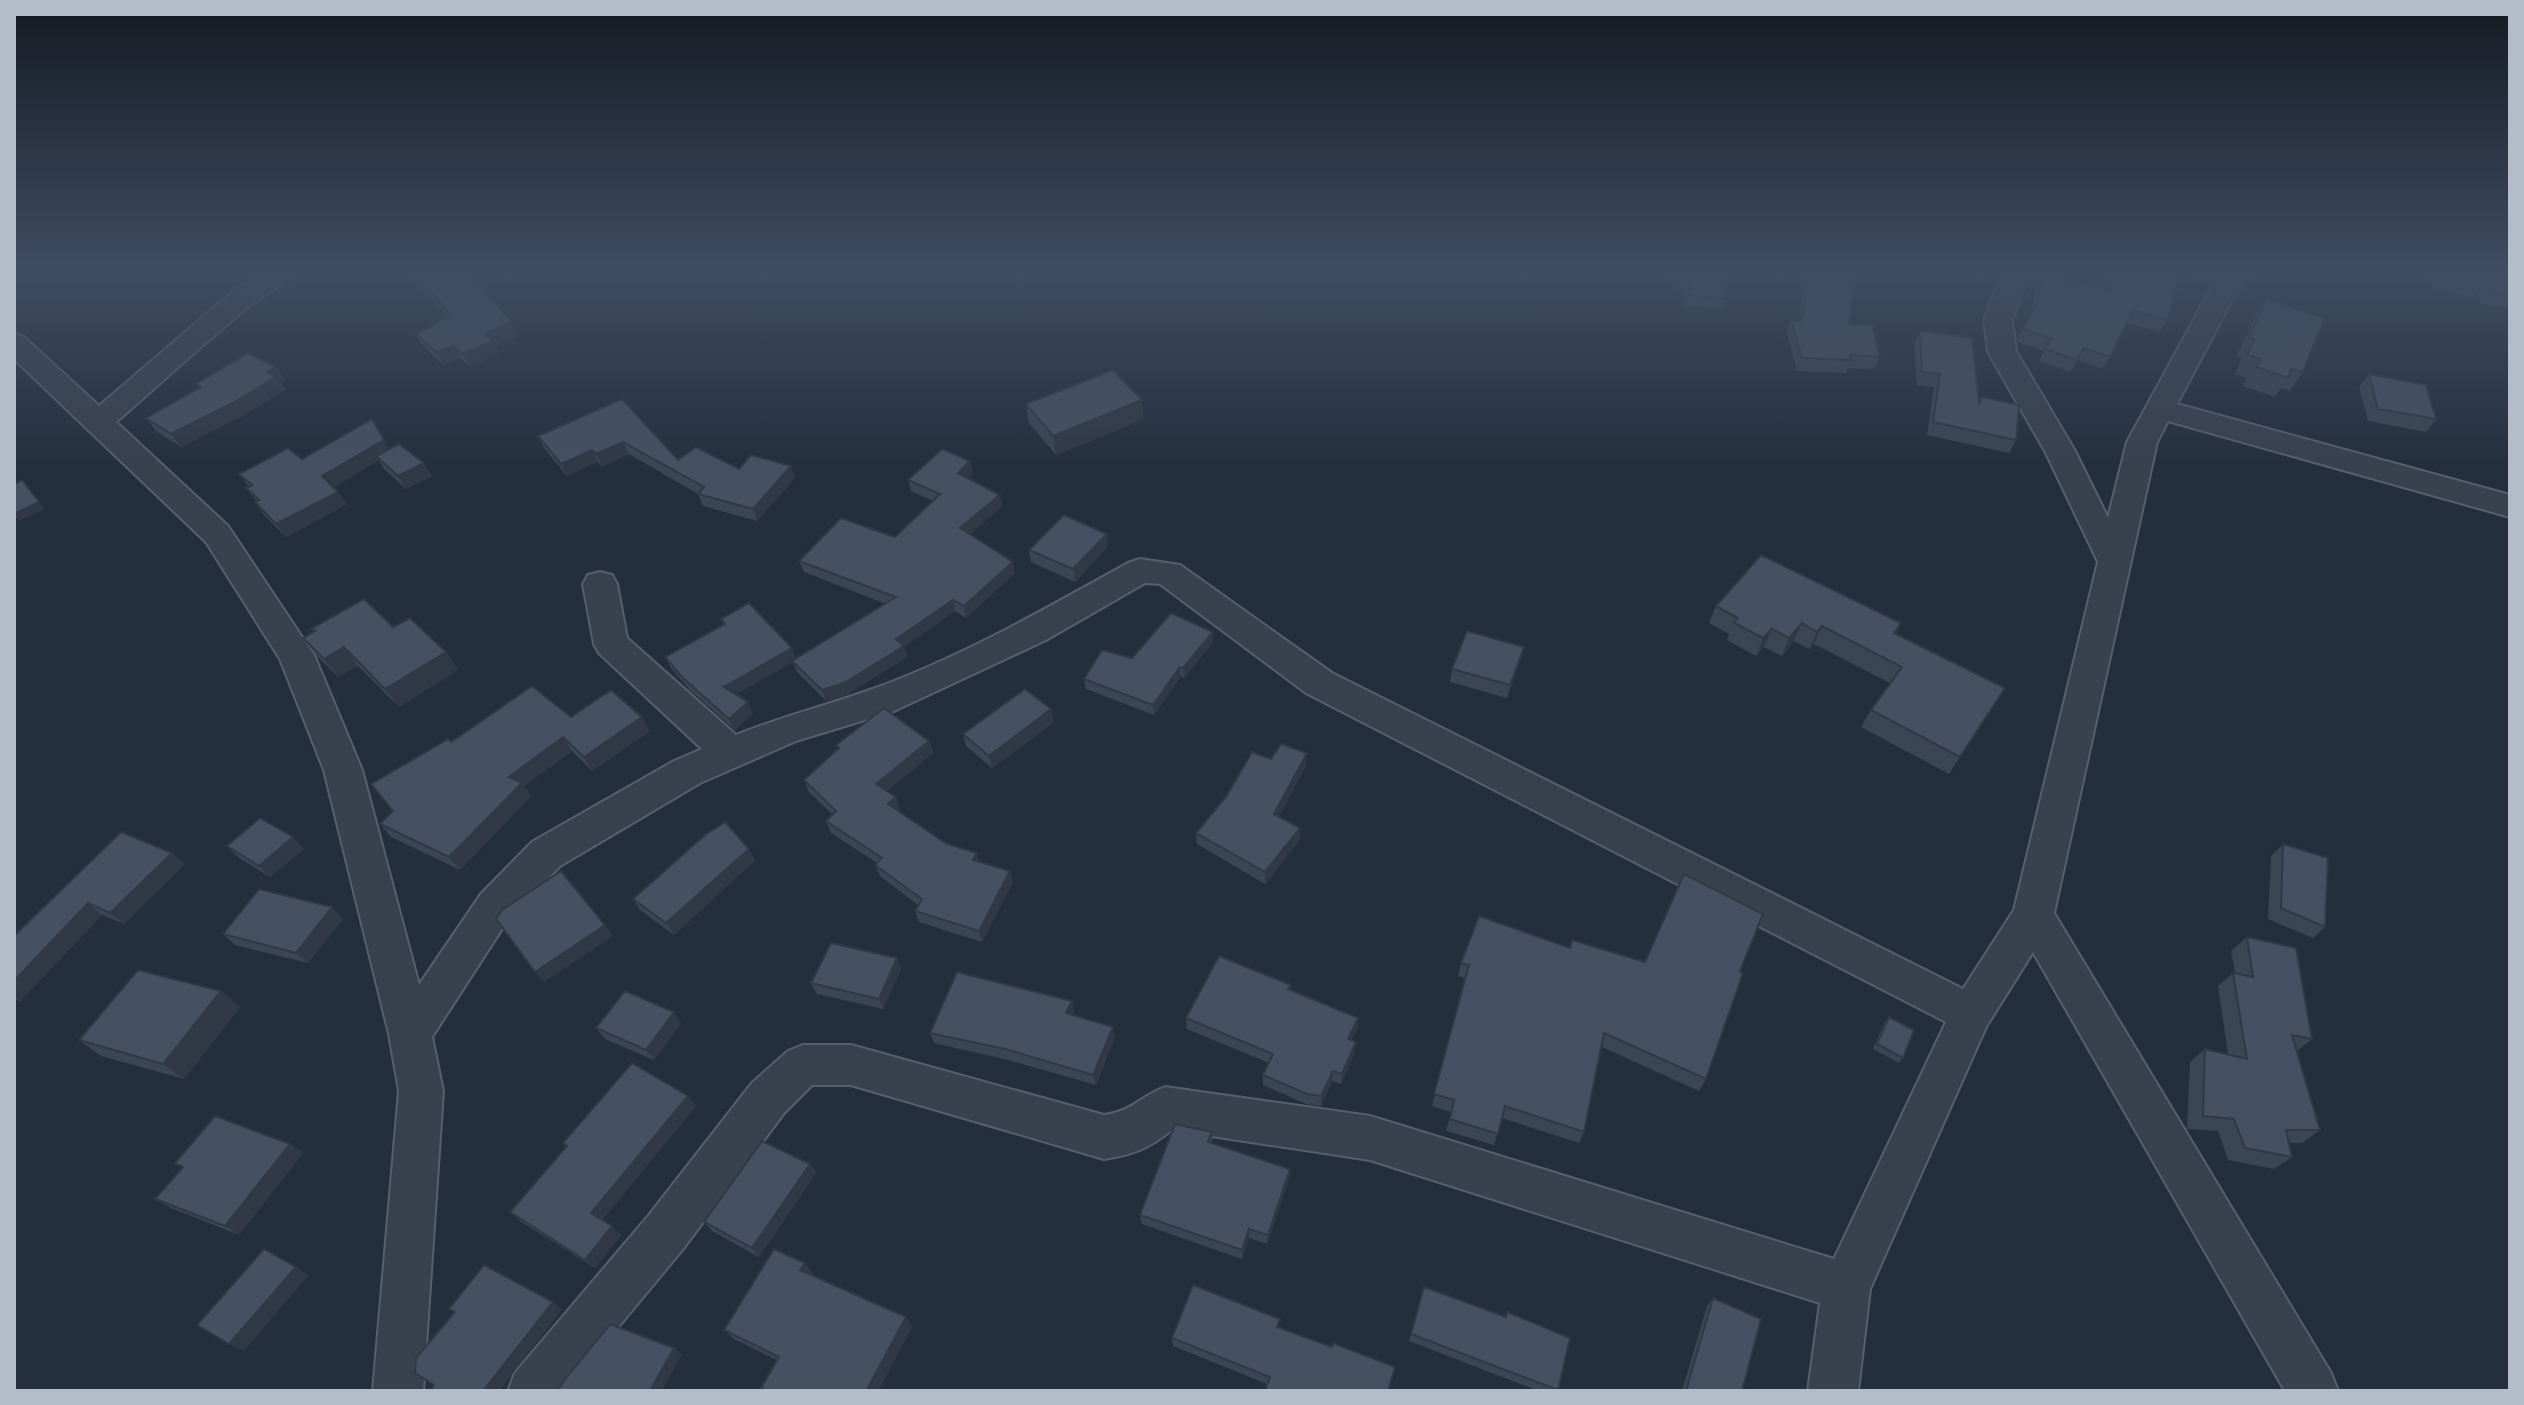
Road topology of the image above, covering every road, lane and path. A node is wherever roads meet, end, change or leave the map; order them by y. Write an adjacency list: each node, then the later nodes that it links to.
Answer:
1 (198, 336): 6 (street)
2 (2000, 336): 8 (street)
3 (2200, 336): 5 (street)
4 (14, 343): 6 (street)
5 (2160, 409): 7 (street); 8 (street)
6 (97, 423): 13 (street)
7 (2510, 506)
8 (2114, 562): 11 (street)
9 (600, 584): 10 (street)
10 (731, 753): 12 (street); 13 (street)
11 (2033, 915): 12 (street); 18 (street)
12 (1971, 1014): 14 (street)
13 (410, 1034): 15 (street)
14 (1846, 1287): 16 (street); 17 (street)
15 (398, 1391)
16 (533, 1391)
17 (1833, 1391)
18 (2313, 1391)

